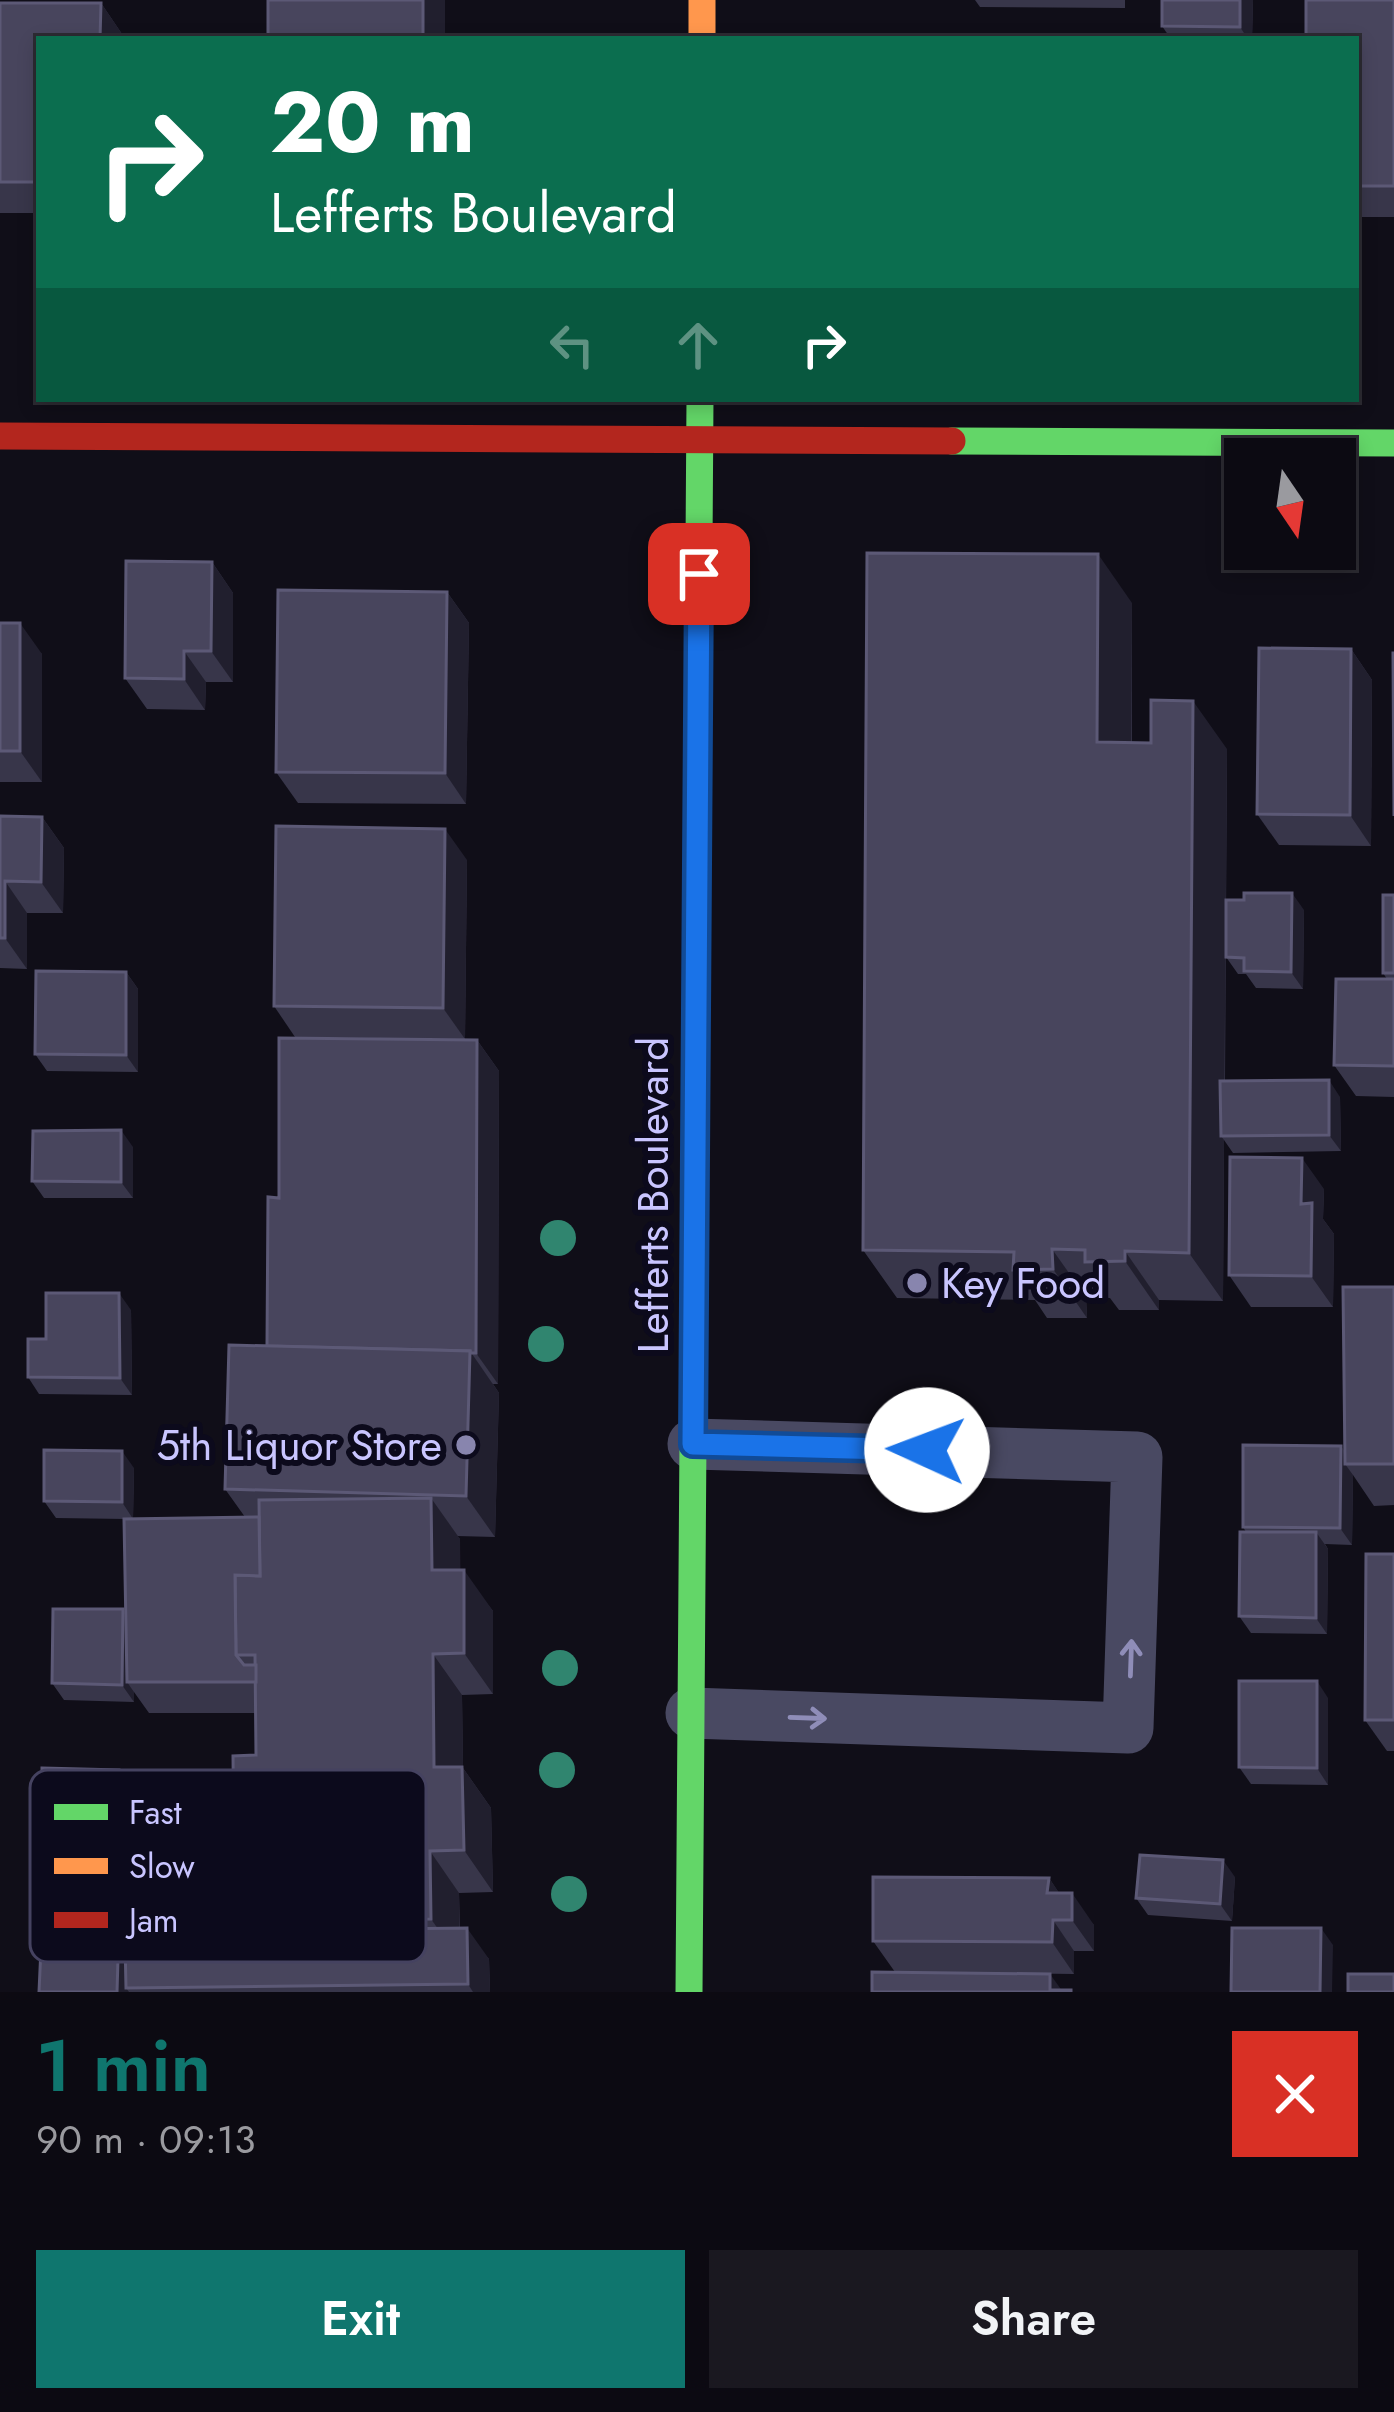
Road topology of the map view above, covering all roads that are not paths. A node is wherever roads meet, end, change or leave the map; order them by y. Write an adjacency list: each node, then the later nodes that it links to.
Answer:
1 (702, 0): 2 (main road)
2 (702, 36)
3 (700, 402): 5 (main road, Lefferts Boulevard)
4 (0, 436): 5 (main road)
5 (700, 440): 6 (main road); 7 (main road, Lefferts Boulevard)
6 (1394, 443)
7 (693, 1444): 8 (main road, Lefferts Boulevard); 8 (lane, one-way to 7)
8 (691, 1713): 9 (main road, Lefferts Boulevard)
9 (689, 1992)

